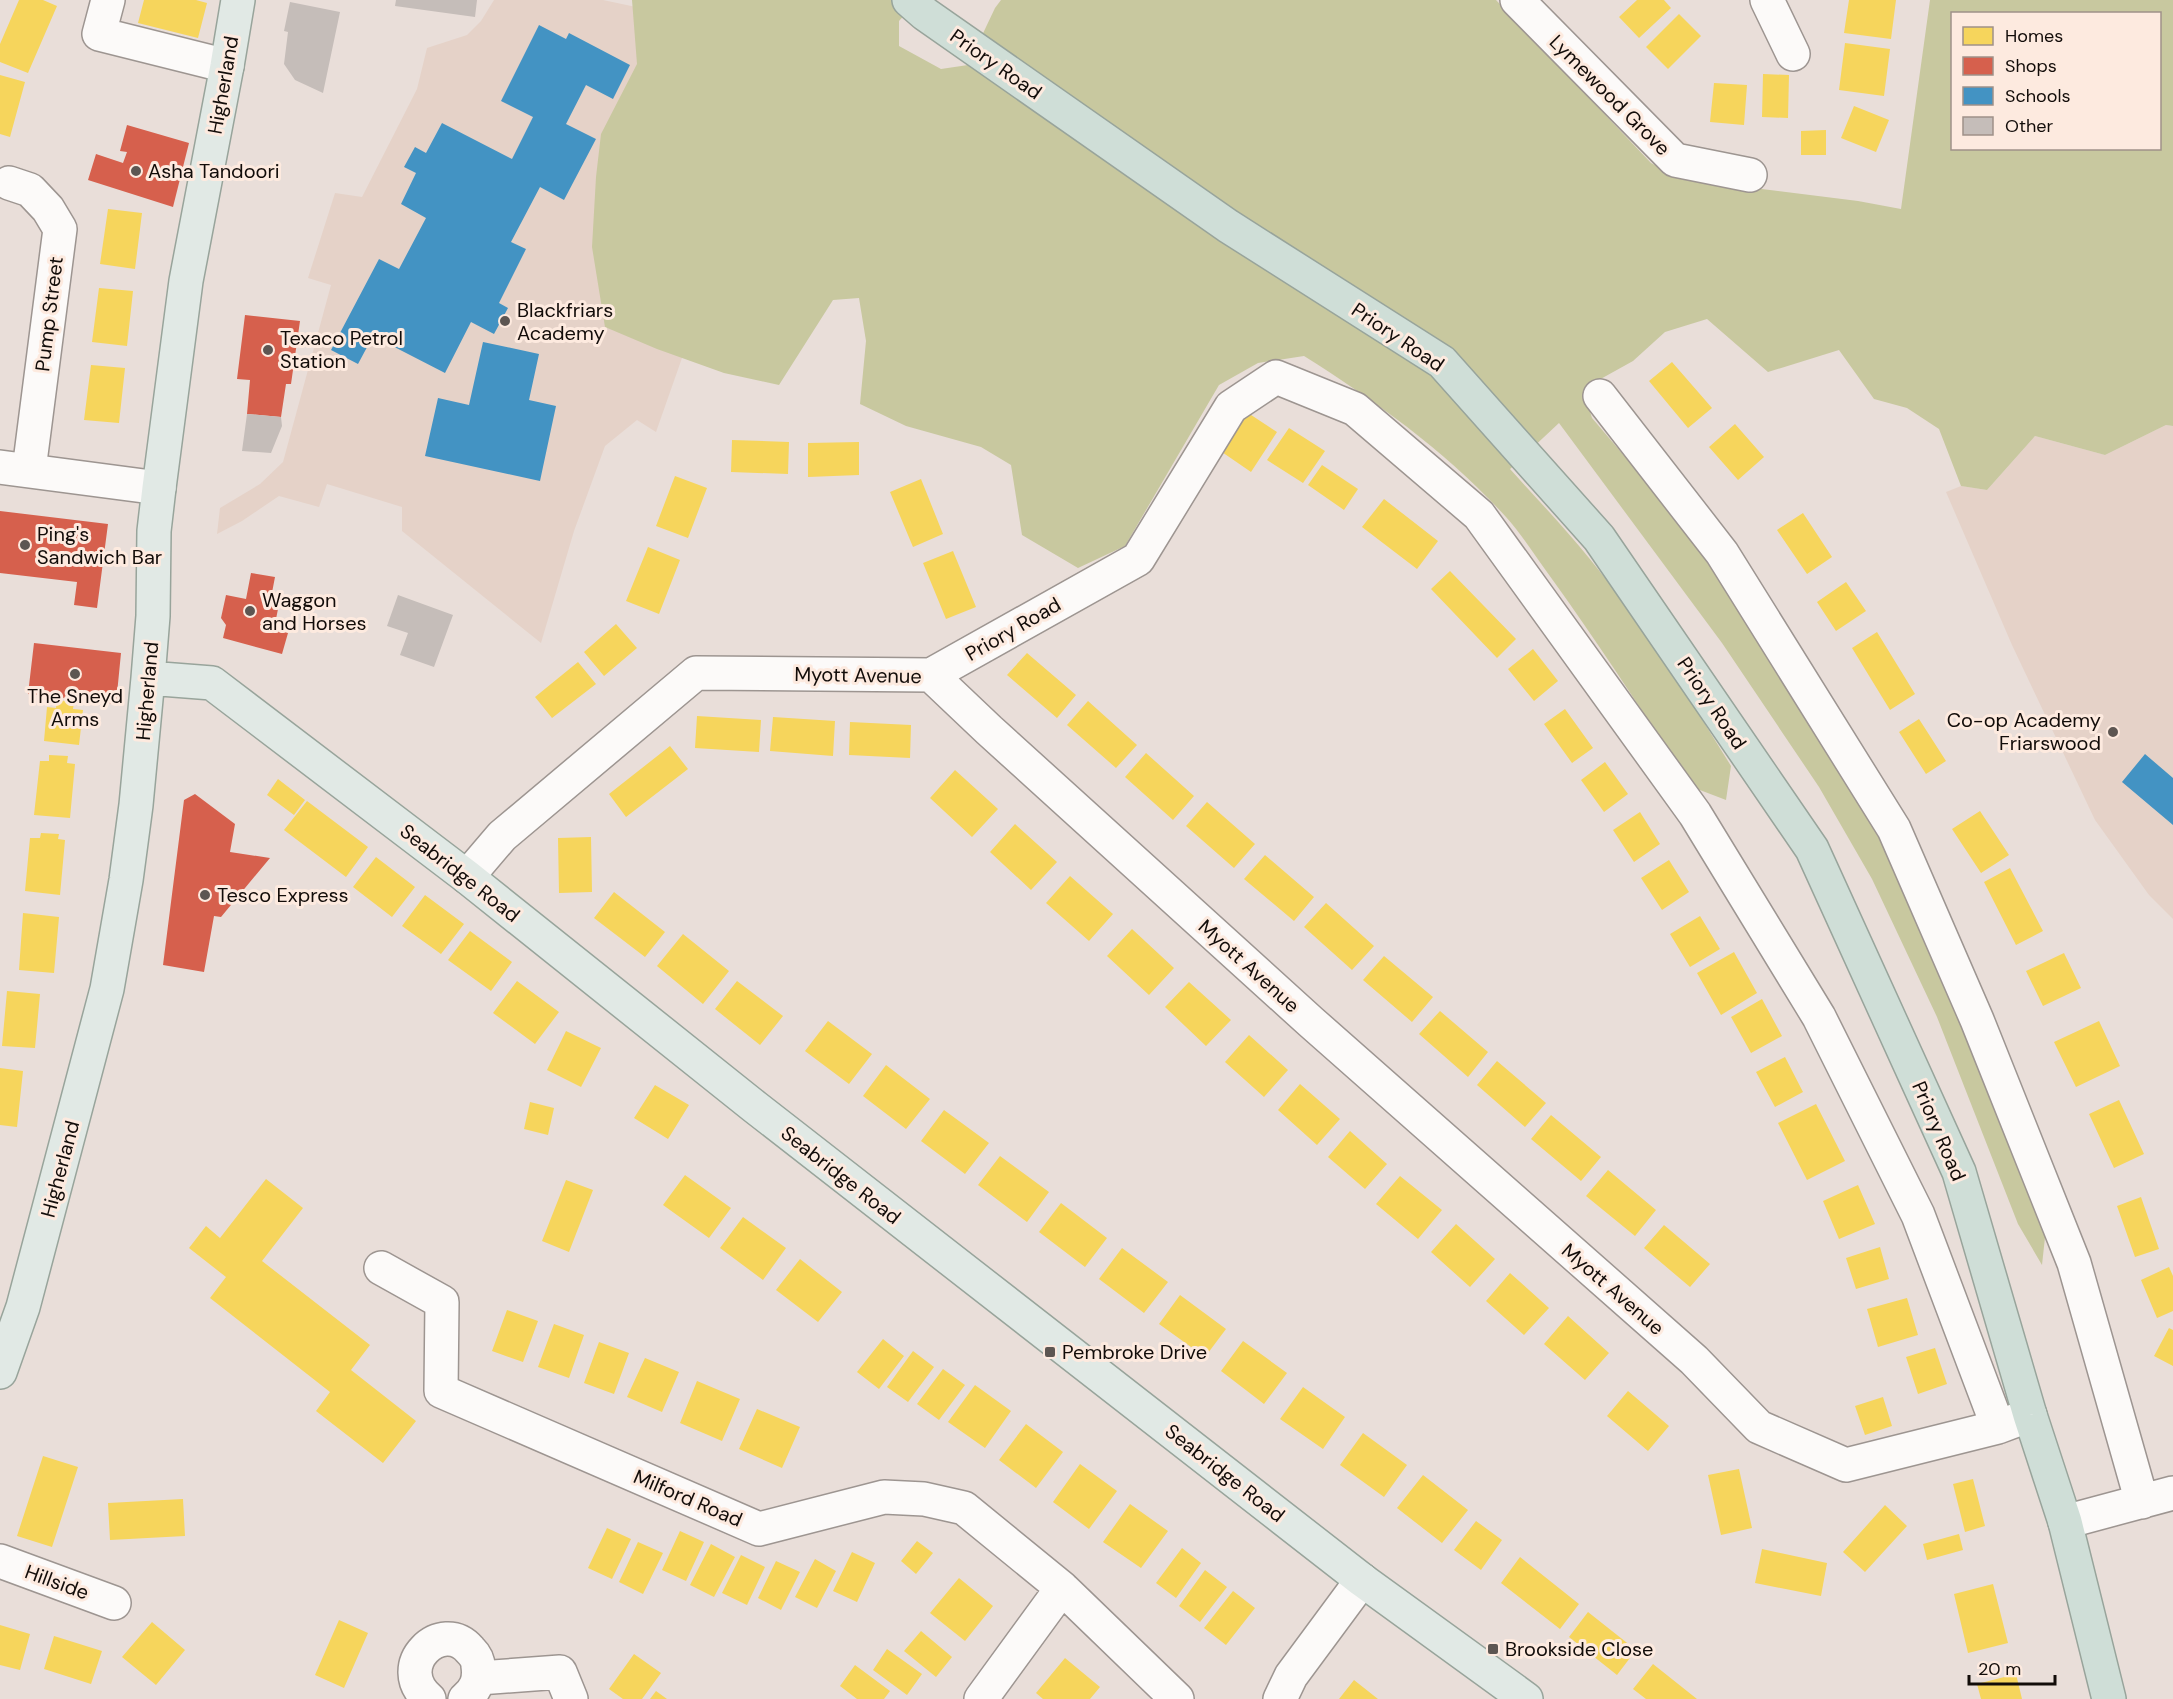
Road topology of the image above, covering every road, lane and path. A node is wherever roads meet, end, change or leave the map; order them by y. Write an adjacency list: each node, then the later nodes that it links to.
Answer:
1 (108, 0): 7 (street)
2 (238, 0): 7 (main road, Higherland)
3 (909, 0): 18 (highway, Priory Road)
4 (1517, 0): 8 (street, Lymewood Grove)
5 (1767, 0): 6 (street)
6 (1793, 54)
7 (227, 66): 12 (main road, Higherland)
8 (1750, 175)
9 (9, 183): 11 (street, Pump Street)
10 (1600, 396): 21 (street)
11 (15, 469): 12 (street)
12 (159, 488): 14 (main road, Higherland)
13 (931, 675): 15 (street, Myott Avenue); 19 (street, Myott Avenue); 19 (street, Priory Road)
14 (148, 678): 15 (main road, Seabridge Road); 17 (main road, Higherland)
15 (467, 877): 24 (main road, Seabridge Road)
16 (381, 1268): 25 (street, Milford Road)
17 (0, 1372)
18 (2030, 1415): 19 (street, Myott Avenue); 22 (highway, Priory Road)
19 (1998, 1427)
20 (2173, 1493): 21 (street)
21 (2142, 1502): 22 (street)
22 (2065, 1522): 34 (highway, Priory Road)
23 (0, 1561): 26 (street, Hillside)
24 (1362, 1580): 32 (street); 33 (main road, Seabridge Road)
25 (1062, 1588): 30 (street); 31 (street, Milford Road)
26 (114, 1603)
27 (472, 1688): 28 (street); 29 (street)
28 (429, 1699)
29 (571, 1699)
30 (981, 1699)
31 (1177, 1699)
32 (1280, 1699)
33 (1526, 1699)
34 (2109, 1699)

